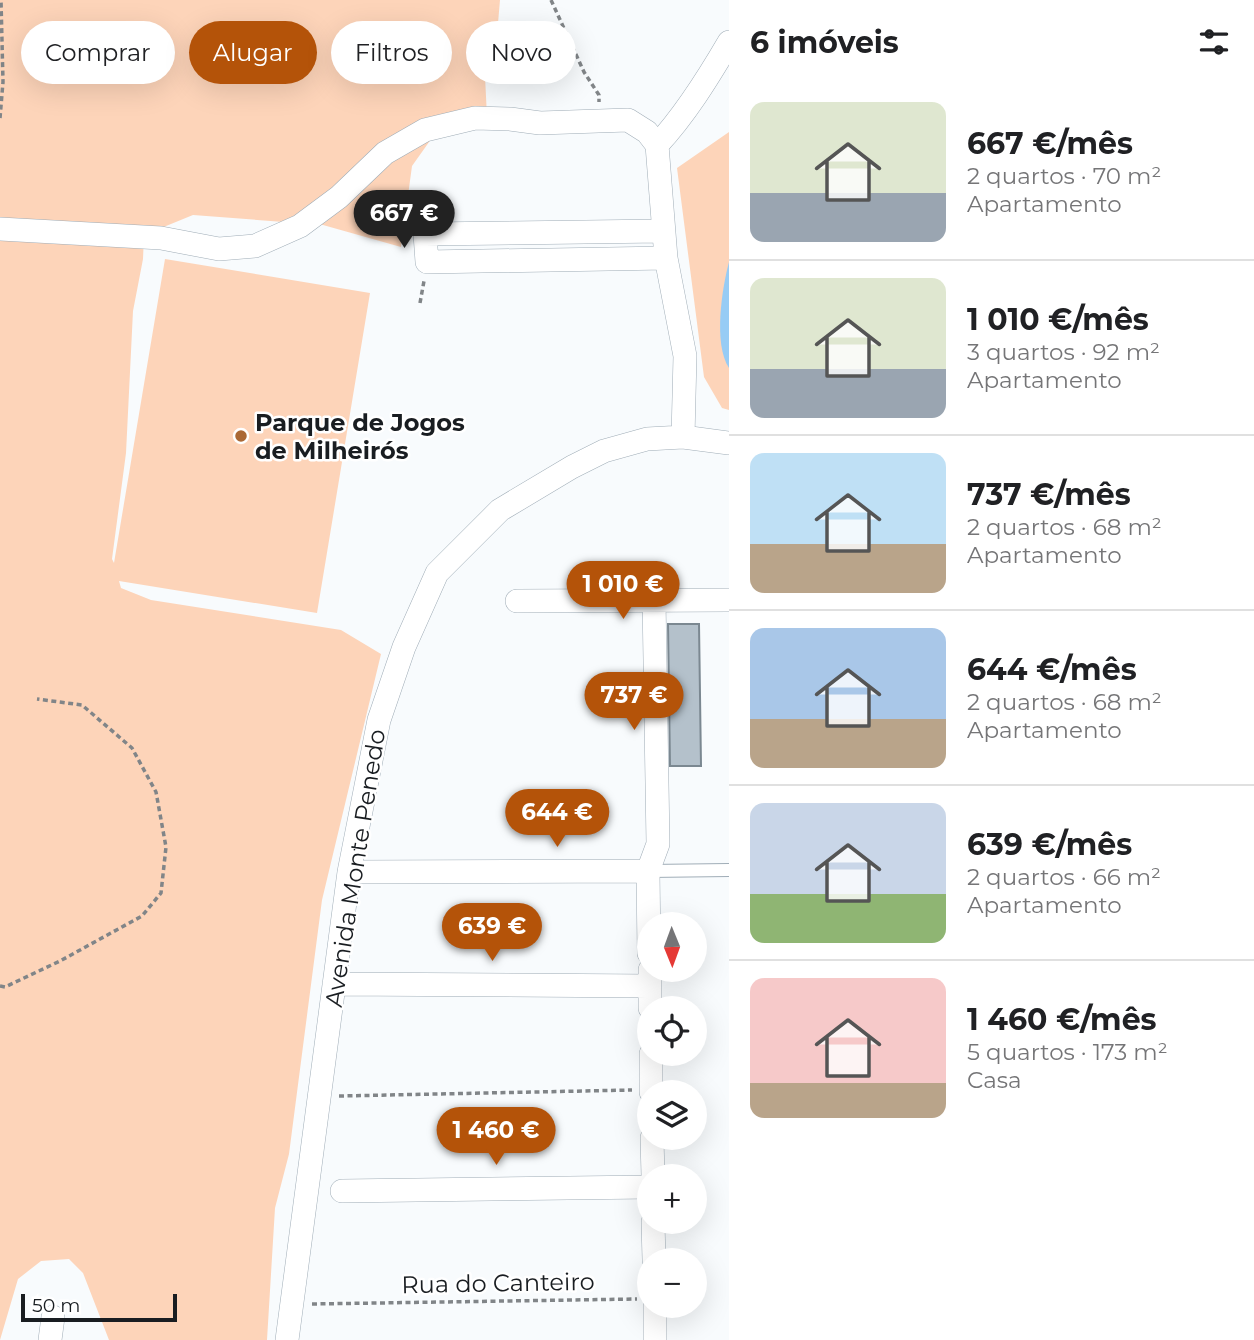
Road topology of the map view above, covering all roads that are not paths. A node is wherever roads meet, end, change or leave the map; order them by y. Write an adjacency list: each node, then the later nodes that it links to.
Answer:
1 (729, 43): 2 (street)
2 (657, 145): 3 (street); 4 (street)
3 (0, 229)
4 (663, 231): 5 (street); 5 (street)
5 (666, 258): 6 (street)
6 (683, 437): 7 (street, Avenida Monte Penedo); 13 (street, Avenida Monte Penedo)
7 (729, 443)
8 (654, 599): 9 (street); 10 (street); 12 (street)
9 (729, 600)
10 (517, 601)
11 (729, 870): 12 (lane)
12 (648, 871): 13 (street); 14 (street)
13 (349, 872): 15 (street, Avenida Monte Penedo)
14 (648, 912)
15 (334, 984): 16 (street); 20 (street, Avenida Monte Penedo)
16 (650, 988)
17 (637, 1187): 18 (street)
18 (342, 1191)
19 (655, 1318): 21 (street)
20 (287, 1340)
21 (655, 1340)

